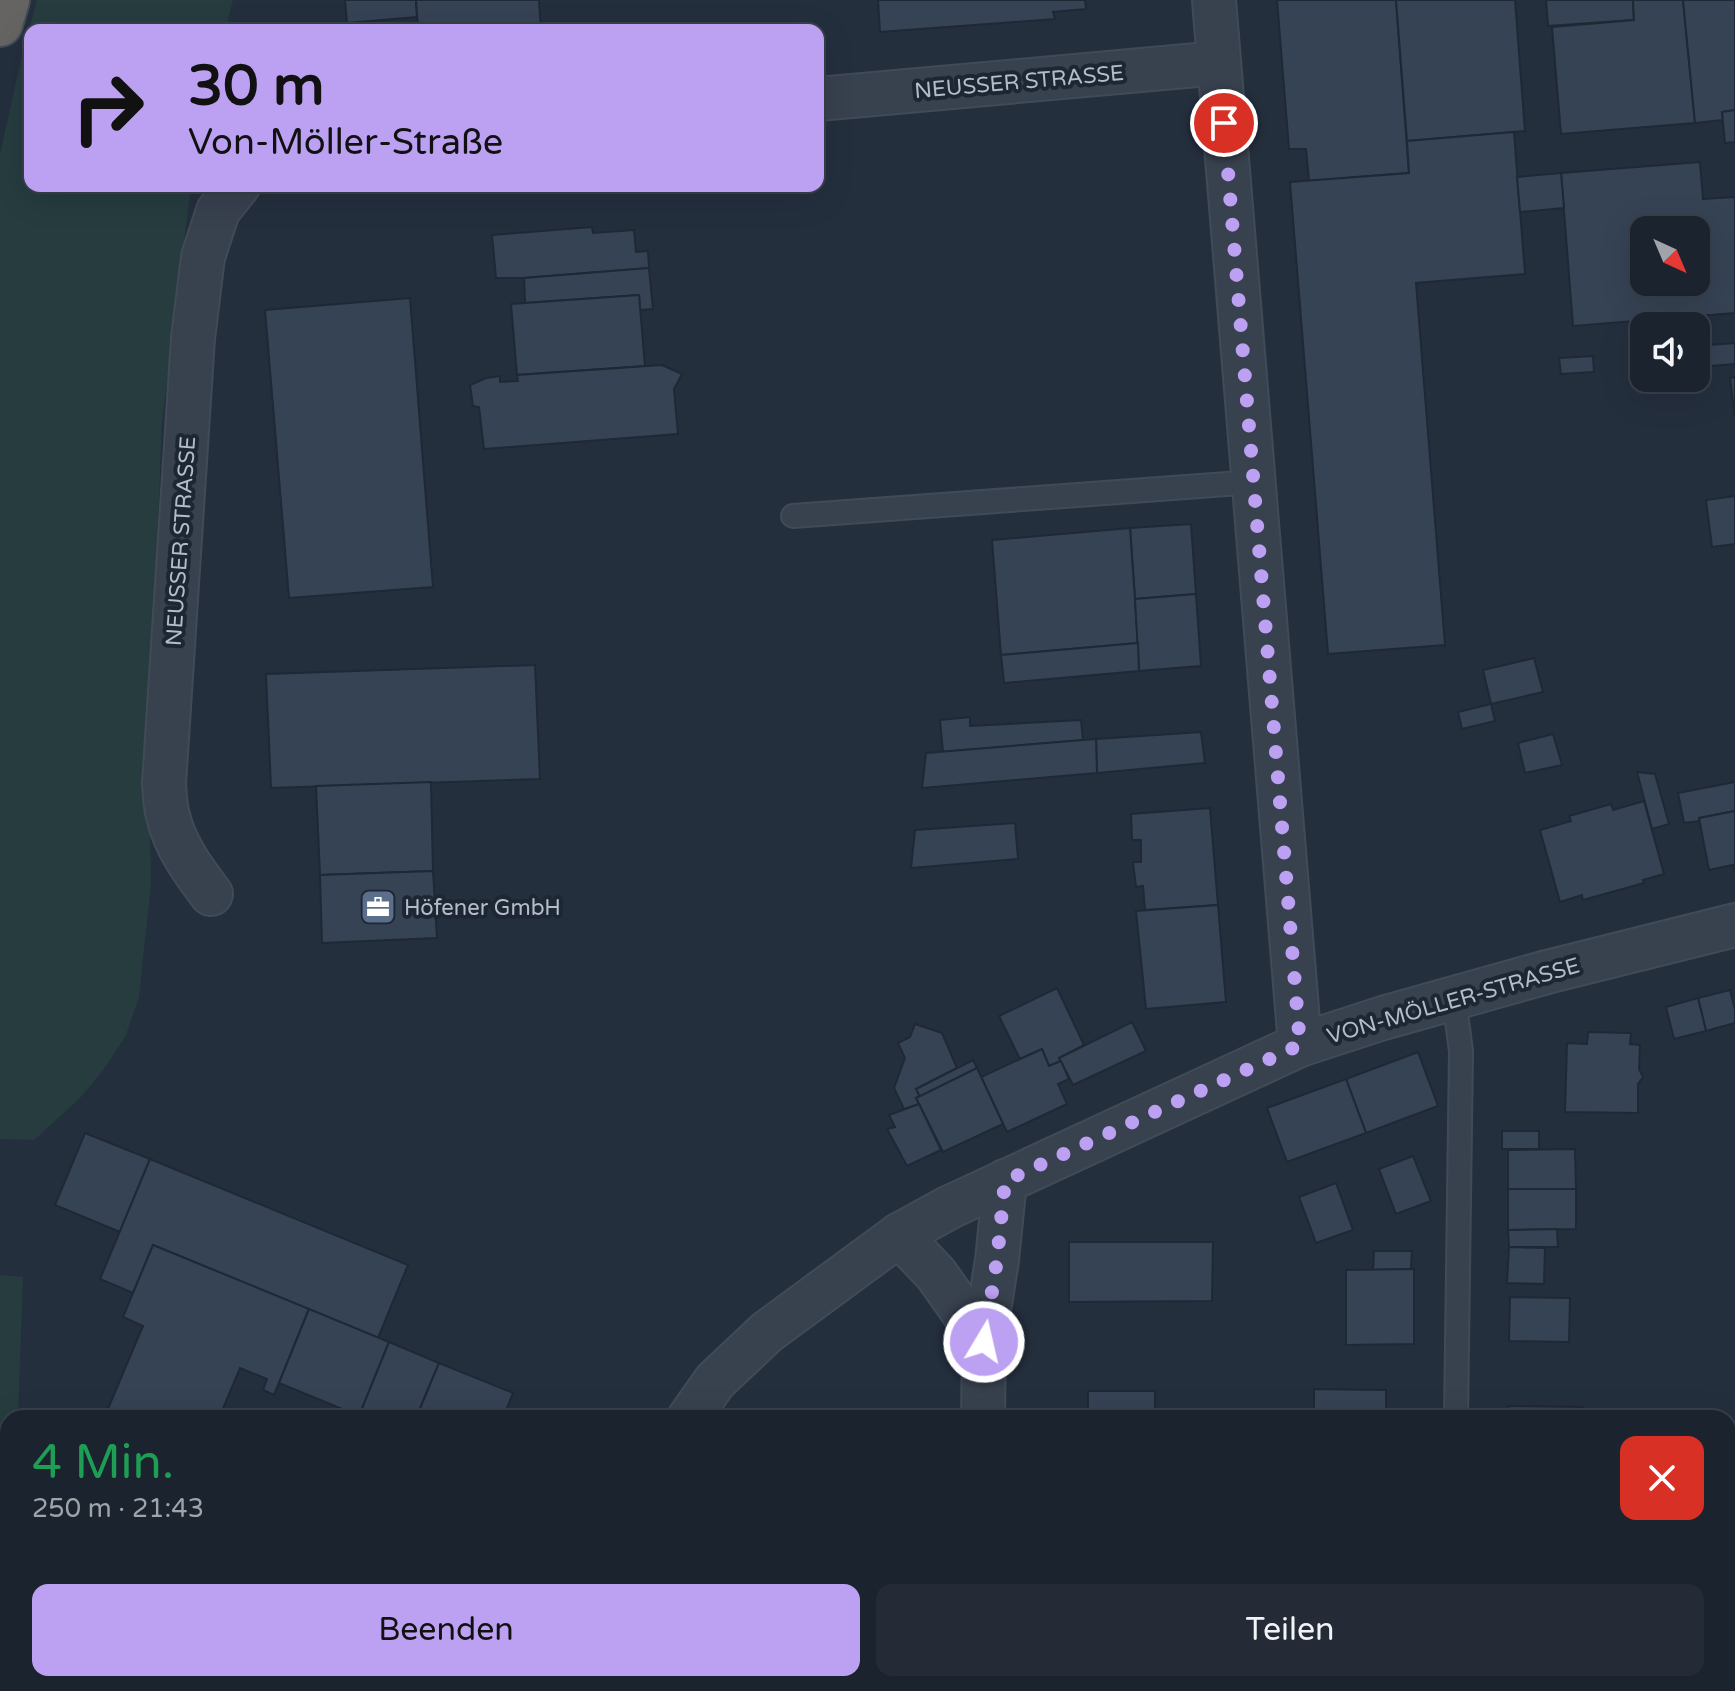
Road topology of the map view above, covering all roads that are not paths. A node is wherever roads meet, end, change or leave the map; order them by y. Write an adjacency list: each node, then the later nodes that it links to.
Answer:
1 (7, 0): 3 (highway)
2 (1214, 0): 4 (street)
3 (0, 24)
4 (1219, 63): 5 (street, NEUSSER STRASSE); 7 (street)
5 (824, 98)
6 (233, 192): 9 (street, NEUSSER STRASSE)
7 (1254, 482): 8 (lane); 12 (street)
8 (793, 516)
9 (211, 894)
10 (1735, 925): 11 (street, VON-MÖLLER-STRASSE)
11 (1454, 998): 12 (street, VON-MÖLLER-STRASSE); 18 (lane)
12 (1300, 1045): 13 (street, VON-MÖLLER-STRASSE)
13 (1005, 1181): 14 (street, VON-MÖLLER-STRASSE); 15 (street)
14 (899, 1235): 15 (street); 16 (street, VON-MÖLLER-STRASSE)
15 (984, 1342): 17 (street)
16 (695, 1410)
17 (983, 1410)
18 (1456, 1410)

